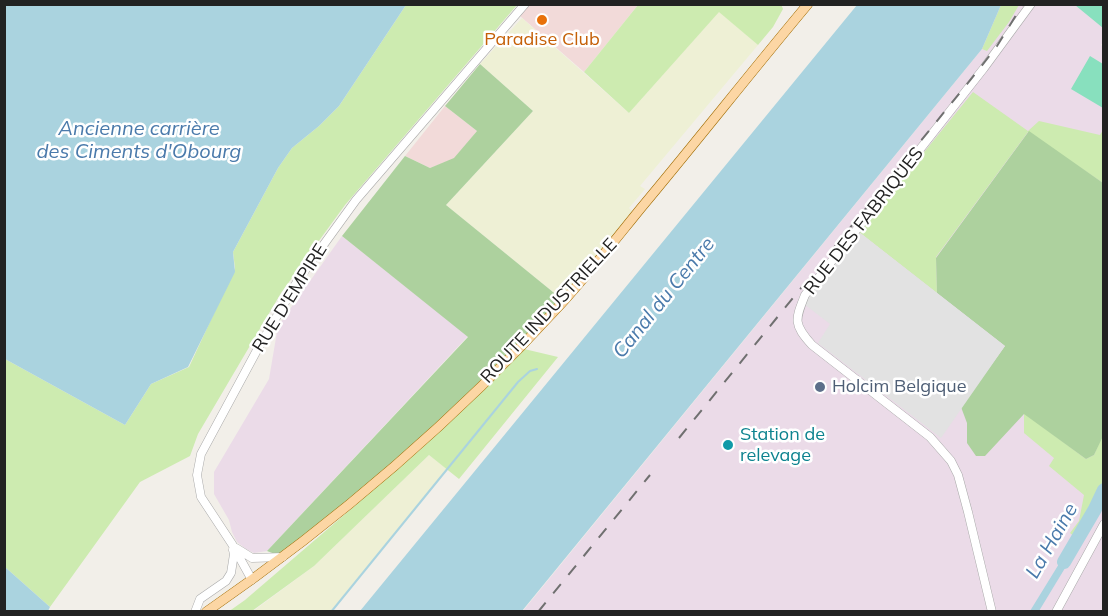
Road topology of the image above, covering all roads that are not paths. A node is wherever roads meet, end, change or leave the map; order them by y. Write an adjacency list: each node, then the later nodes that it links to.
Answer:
1 (525, 4): 5 (street, RUE D'EMPIRE)
2 (808, 4): 6 (main road, ROUTE INDUSTRIELLE)
3 (1030, 4): 10 (street, RUE DES FABRIQUES)
4 (1104, 525): 11 (street)
5 (232, 544): 6 (street); 7 (street, RUE D'EMPIRE); 8 (street)
6 (283, 557): 7 (main road, ROUTE INDUSTRIELLE)
7 (252, 580): 9 (main road)
8 (195, 612)
9 (206, 612)
10 (992, 612)
11 (1056, 612)

